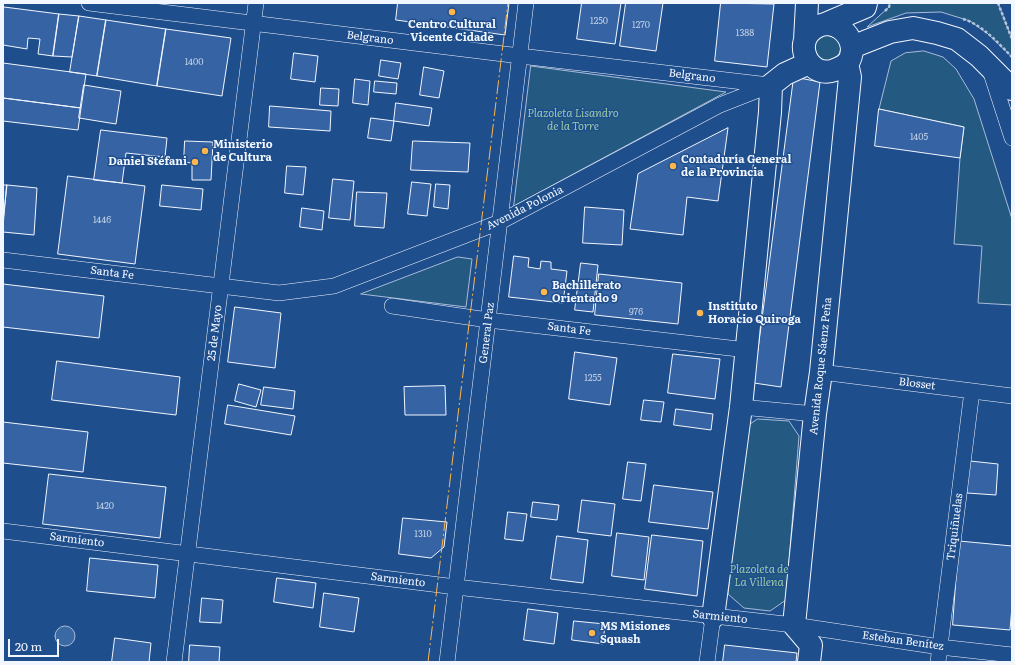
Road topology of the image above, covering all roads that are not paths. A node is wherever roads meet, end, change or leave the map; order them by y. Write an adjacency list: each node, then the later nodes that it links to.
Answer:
1 (89, 3): 6 (street, Belgrano)
2 (256, 3): 6 (street, 25 de Mayo)
3 (526, 3): 10 (street, General Paz)
4 (807, 3): 8 (main road)
5 (866, 3): 7 (main road)
6 (253, 24): 10 (street, Belgrano); 18 (street, 25 de Mayo)
7 (825, 24): 8 (main road); 9 (main road, Avenida Roque Sáenz Peña)
8 (805, 40): 11 (main road)
9 (850, 55): 11 (main road); 12 (main road); 22 (main road, Avenida Roque Sáenz Peña)
10 (520, 56): 13 (street, Belgrano); 16 (street, General Paz)
11 (809, 64): 13 (main road, Avenida Polonia)
12 (989, 65): 14 (main road); 15 (street)
13 (772, 85): 16 (street, Avenida Polonia); 21 (main road)
14 (1012, 89)
15 (1012, 138)
16 (500, 222): 18 (street, Avenida Polonia); 20 (street, General Paz)
17 (3, 260): 18 (street, Santa Fe)
18 (221, 286): 28 (street, 25 de Mayo)
19 (392, 306): 20 (street, Santa Fe)
20 (488, 320): 21 (street, Santa Fe); 29 (street, General Paz)
21 (747, 350): 25 (main road)
22 (821, 372): 23 (street, Blosset); 26 (main road, Avenida Roque Sáenz Peña)
23 (972, 391): 24 (street, Blosset); 32 (street, Triquiñuelas)
24 (1012, 396)
25 (741, 407): 26 (street); 30 (main road)
26 (815, 414): 31 (main road, Avenida Roque Sáenz Peña)
27 (3, 531): 28 (street, Sarmiento)
28 (187, 554): 29 (street, Sarmiento); 34 (street, 25 de Mayo)
29 (456, 587): 30 (street, Sarmiento); 35 (street, General Paz)
30 (713, 617): 31 (street, Sarmiento); 36 (street)
31 (794, 625): 32 (street, Esteban Benítez); 37 (main road)
32 (940, 647): 33 (street, Esteban Benítez); 38 (street, Triquiñuelas)
33 (1012, 656)
34 (174, 662)
35 (447, 662)
36 (707, 662)
37 (809, 662)
38 (938, 662)

